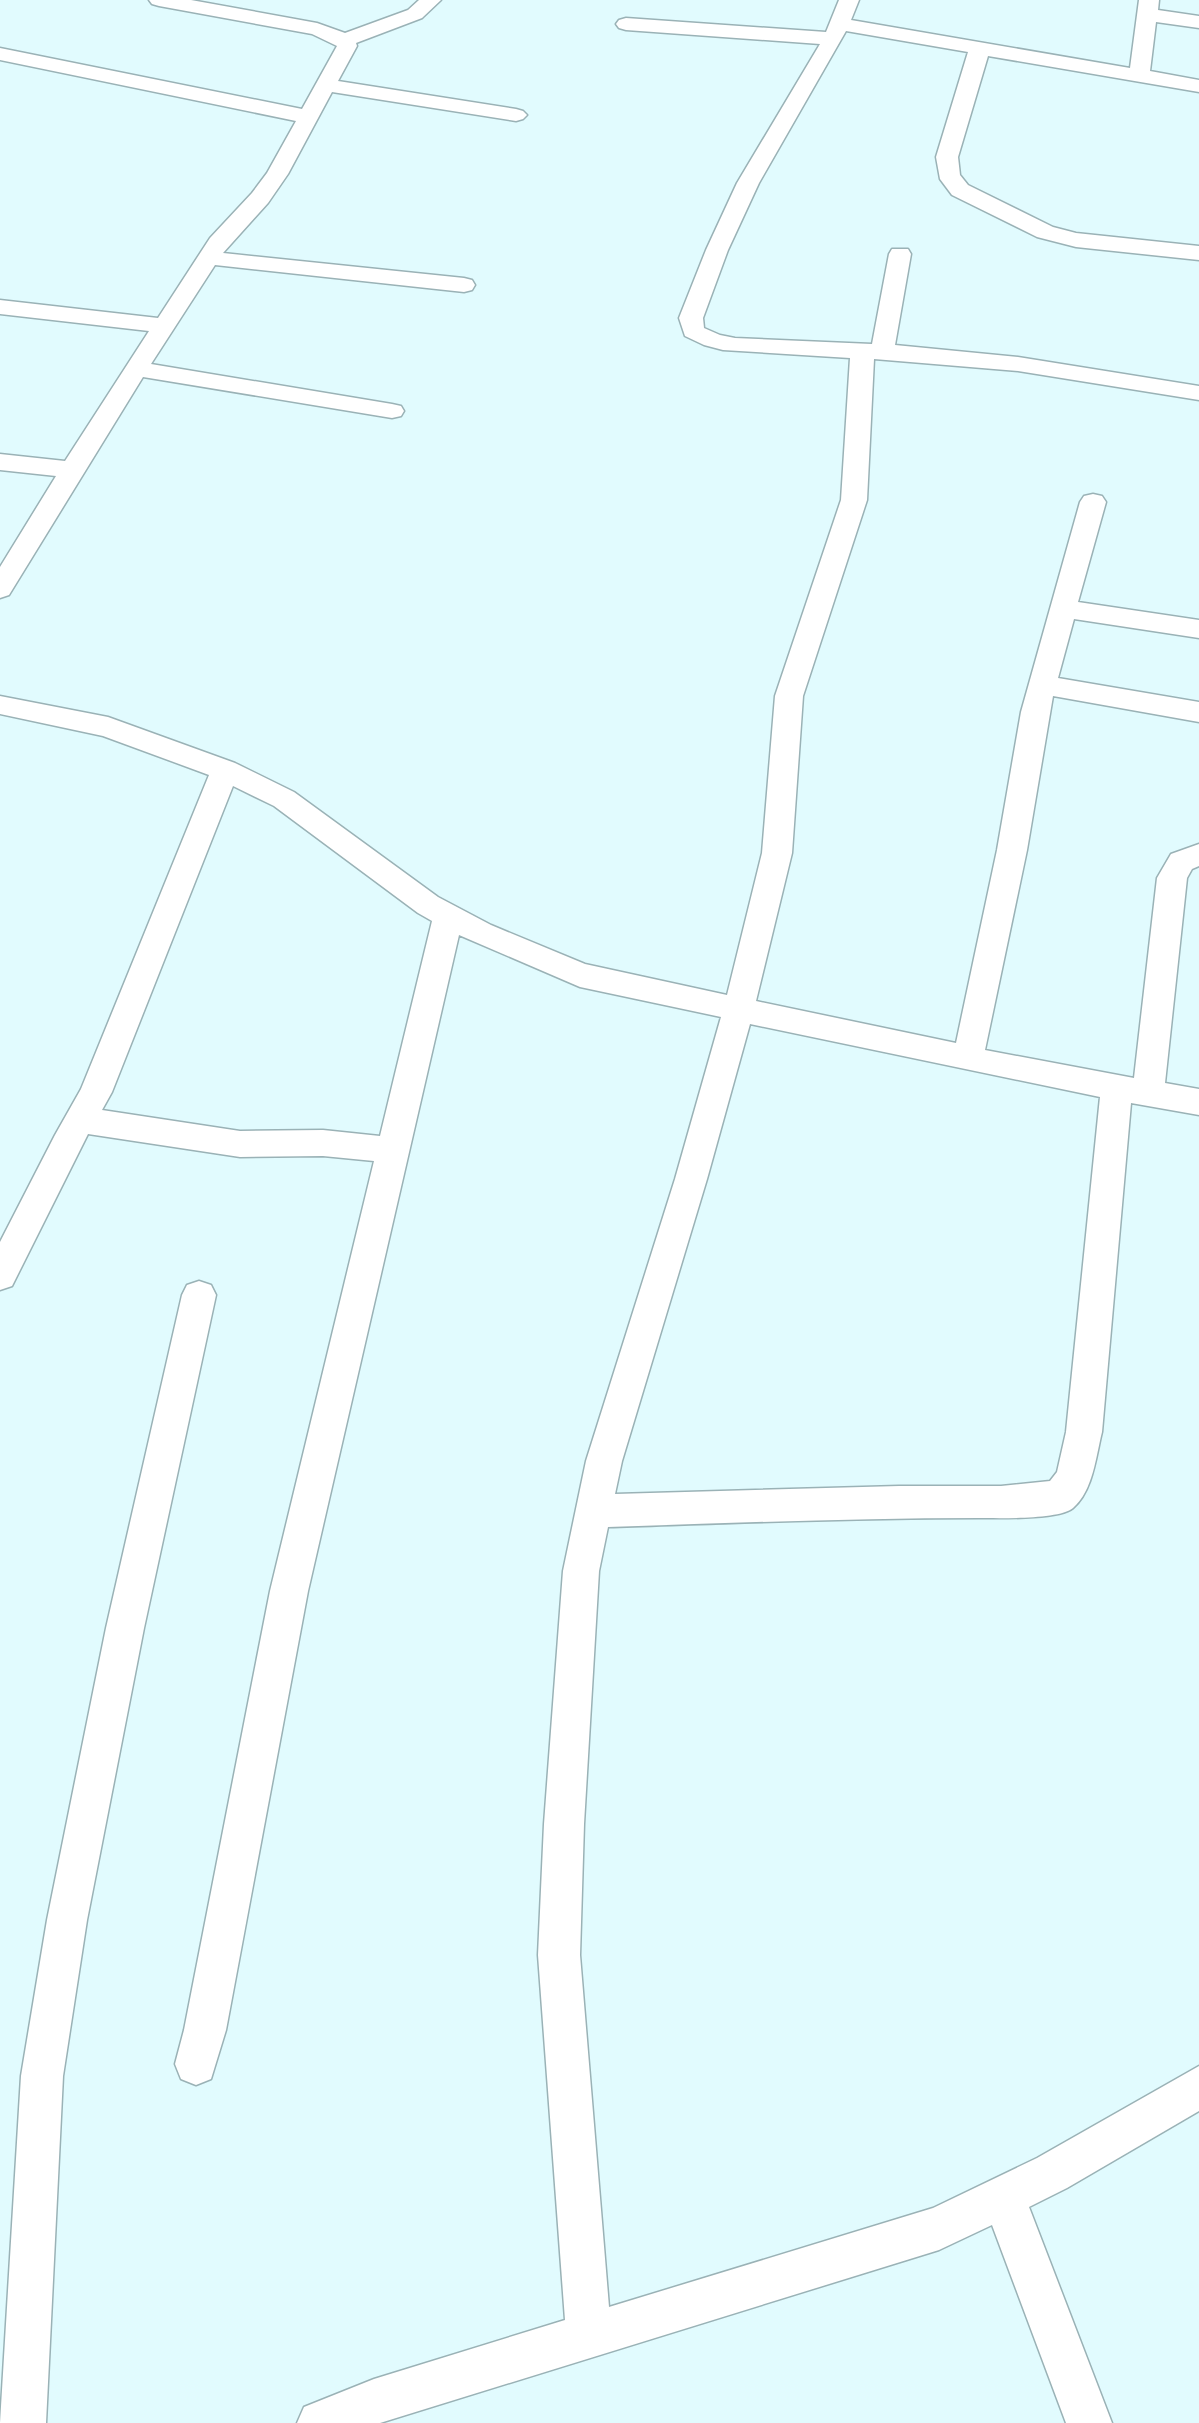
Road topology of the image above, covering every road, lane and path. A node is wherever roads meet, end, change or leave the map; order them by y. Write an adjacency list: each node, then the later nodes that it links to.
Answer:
1 (159, 0): 8 (street)
2 (431, 0): 8 (street)
3 (849, 0): 7 (street)
4 (1148, 8): 5 (street); 11 (street)
5 (1199, 22)
6 (626, 24): 7 (street)
7 (836, 31): 9 (street); 22 (street)
8 (345, 40): 12 (street)
9 (980, 48): 11 (street); 16 (street)
10 (0, 54): 15 (street)
11 (1139, 75): 13 (street)
12 (327, 85): 14 (street); 15 (street)
13 (1199, 86)
14 (516, 115)
15 (309, 117): 18 (street)
16 (1199, 253)
17 (900, 254): 22 (street)
18 (208, 258): 19 (street); 21 (street)
19 (464, 285)
20 (0, 307): 21 (street)
21 (164, 326): 23 (street)
22 (872, 352): 24 (street); 38 (street)
23 (137, 369): 25 (street); 27 (street)
24 (1199, 393)
25 (392, 411)
26 (0, 462): 27 (street)
27 (72, 470): 29 (street)
28 (1093, 502): 30 (street)
29 (0, 589)
30 (1063, 609): 31 (street); 32 (street)
31 (1199, 629)
32 (1042, 685): 34 (street); 39 (street)
33 (0, 705): 35 (street)
34 (1199, 712)
35 (225, 770): 37 (street); 42 (street)
36 (1199, 855): 40 (street)
37 (448, 916): 38 (street); 43 (street)
38 (740, 1009): 39 (street); 46 (street)
39 (968, 1058): 40 (street)
40 (1132, 1090): 41 (street); 46 (street)
41 (1199, 1102)
42 (80, 1120): 43 (street); 44 (street)
43 (393, 1149): 47 (street)
44 (0, 1276)
45 (199, 1295): 51 (street)
46 (593, 1511): 50 (street)
47 (195, 2064)
48 (1199, 2087): 49 (street)
49 (1003, 2198): 50 (street); 53 (street)
50 (588, 2336): 52 (street)
51 (23, 2423)
52 (320, 2423)
53 (1089, 2423)

